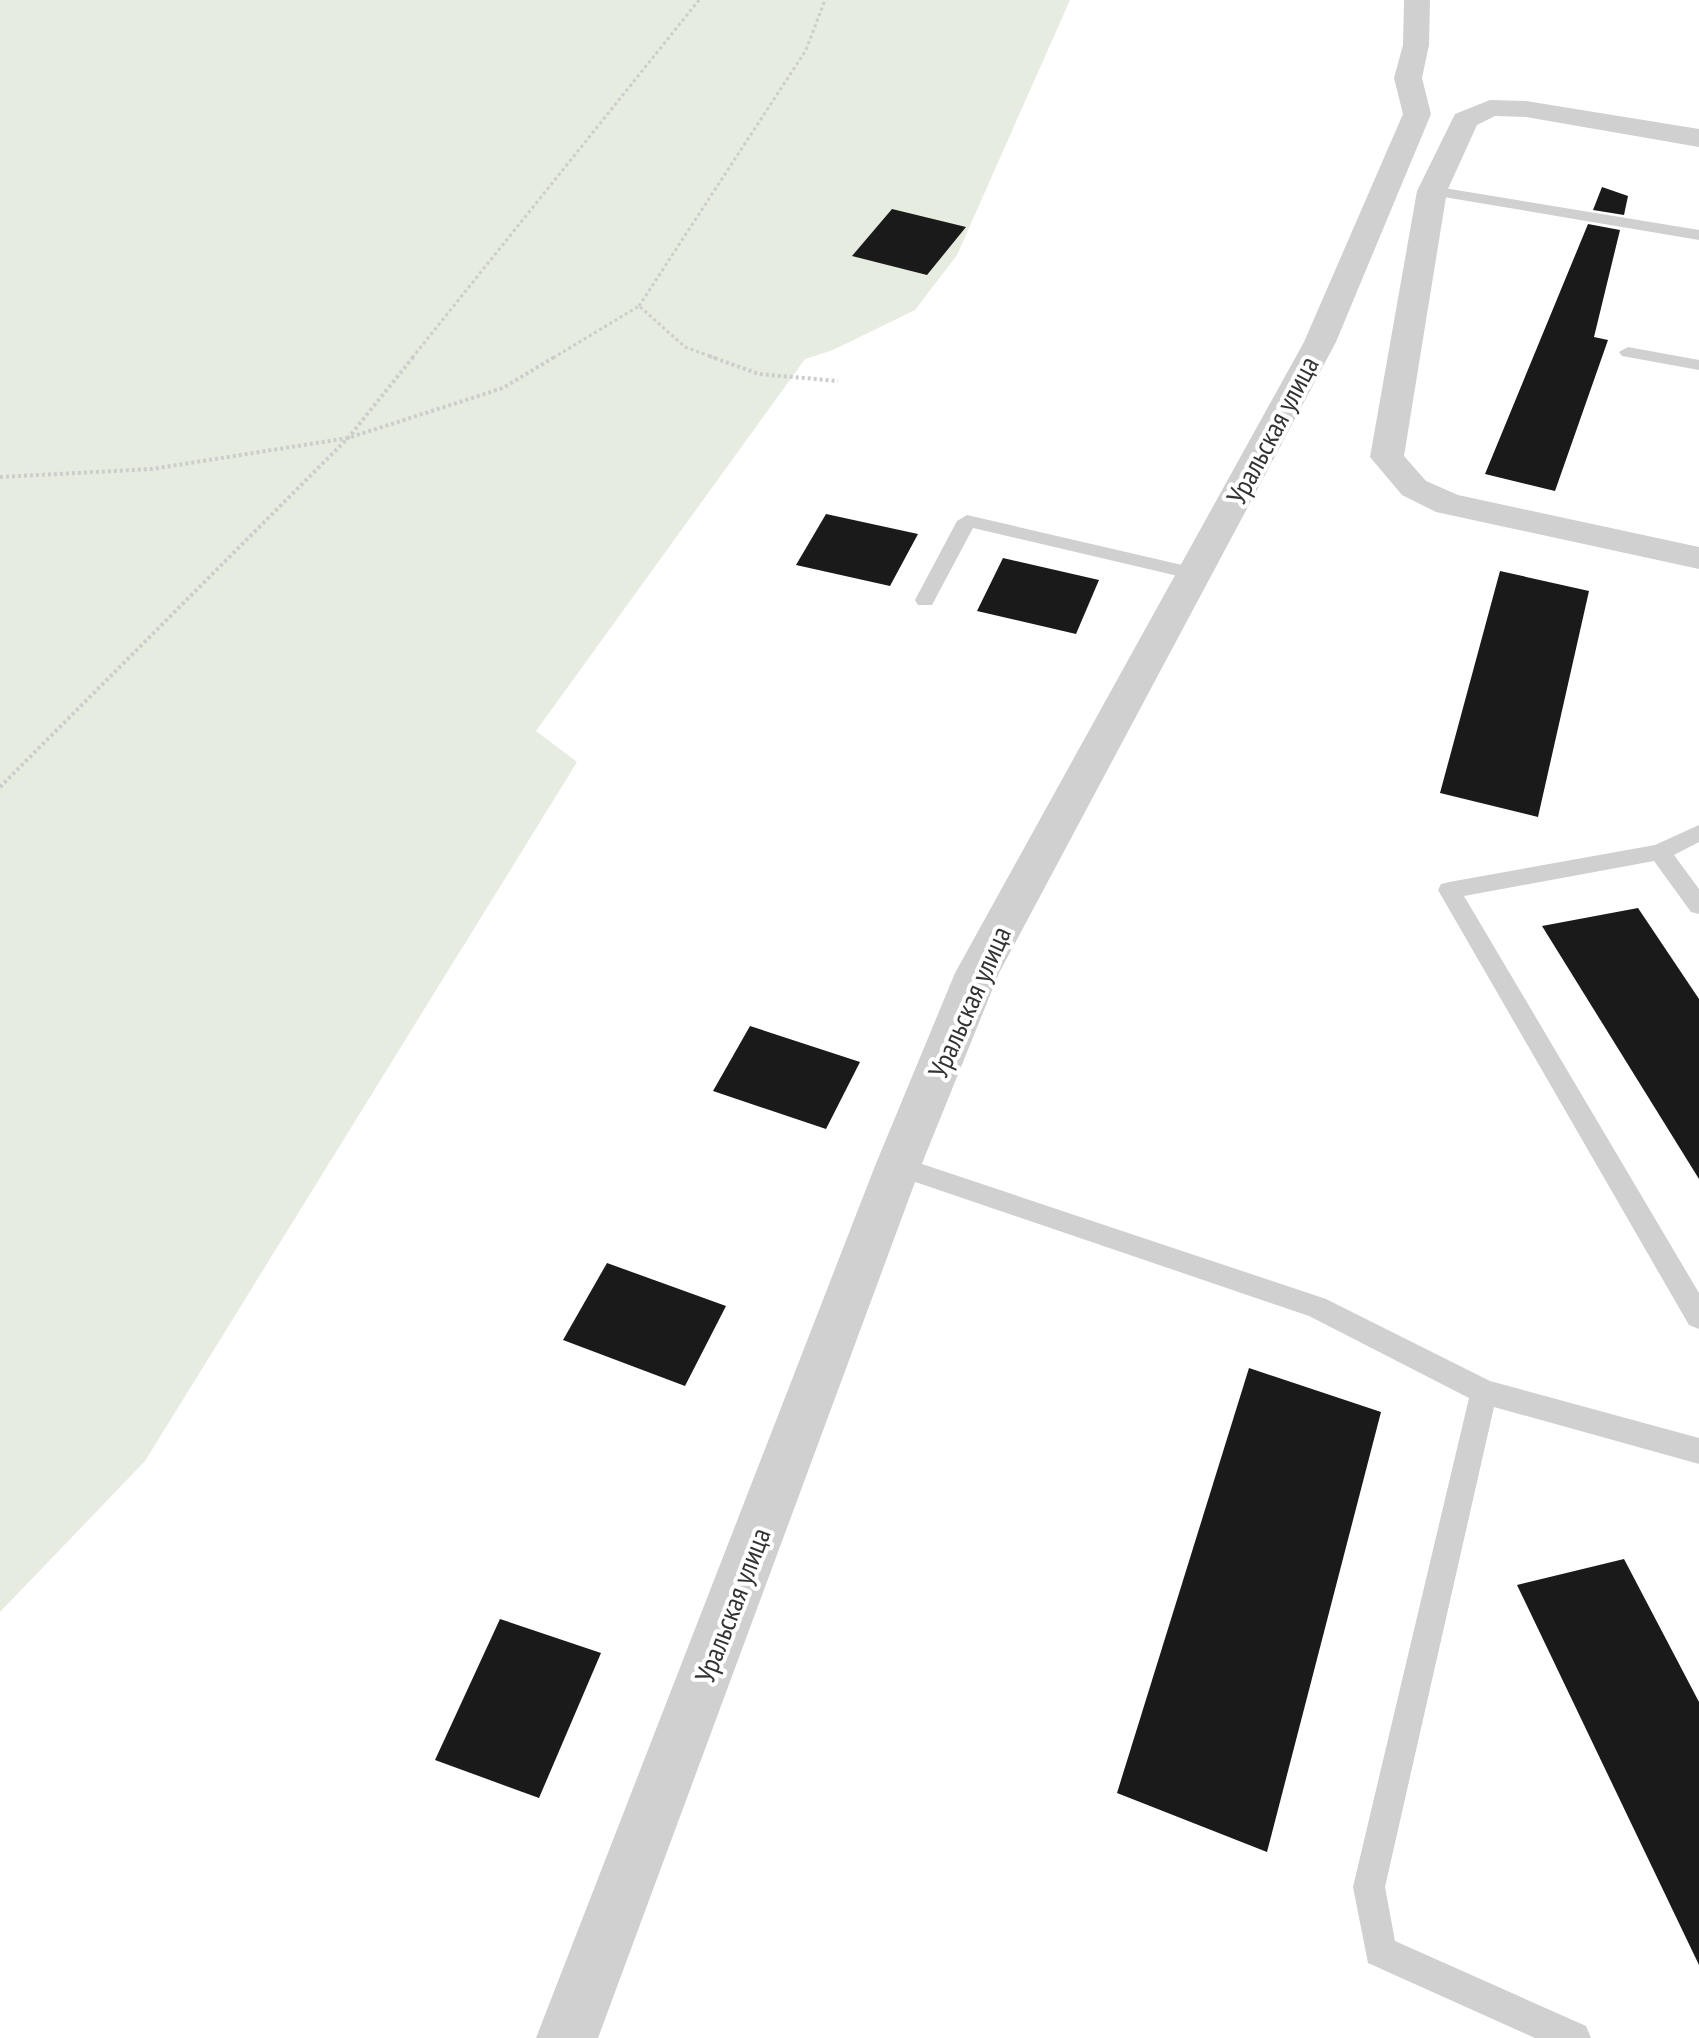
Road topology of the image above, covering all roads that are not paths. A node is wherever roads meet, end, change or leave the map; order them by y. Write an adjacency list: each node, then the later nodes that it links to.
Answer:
1 (1417, 0): 2 (street)
2 (1417, 114): 3 (street); 10 (street, Уральская улица)
3 (1465, 120): 4 (street); 5 (street)
4 (1699, 138)
5 (1432, 191): 6 (lane); 9 (street)
6 (1699, 235)
7 (1628, 352): 8 (lane)
8 (1699, 365)
9 (1699, 558)
10 (1195, 574): 11 (lane); 15 (street, Уральская улица)
11 (925, 600)
12 (1699, 833): 13 (lane)
13 (1660, 852): 14 (lane); 16 (lane)
14 (1699, 906)
15 (898, 1166): 17 (lane); 19 (street, Уральская улица)
16 (1699, 1317)
17 (1484, 1392): 18 (lane); 20 (lane)
18 (1699, 1451)
19 (567, 2038)
20 (1574, 2038)

